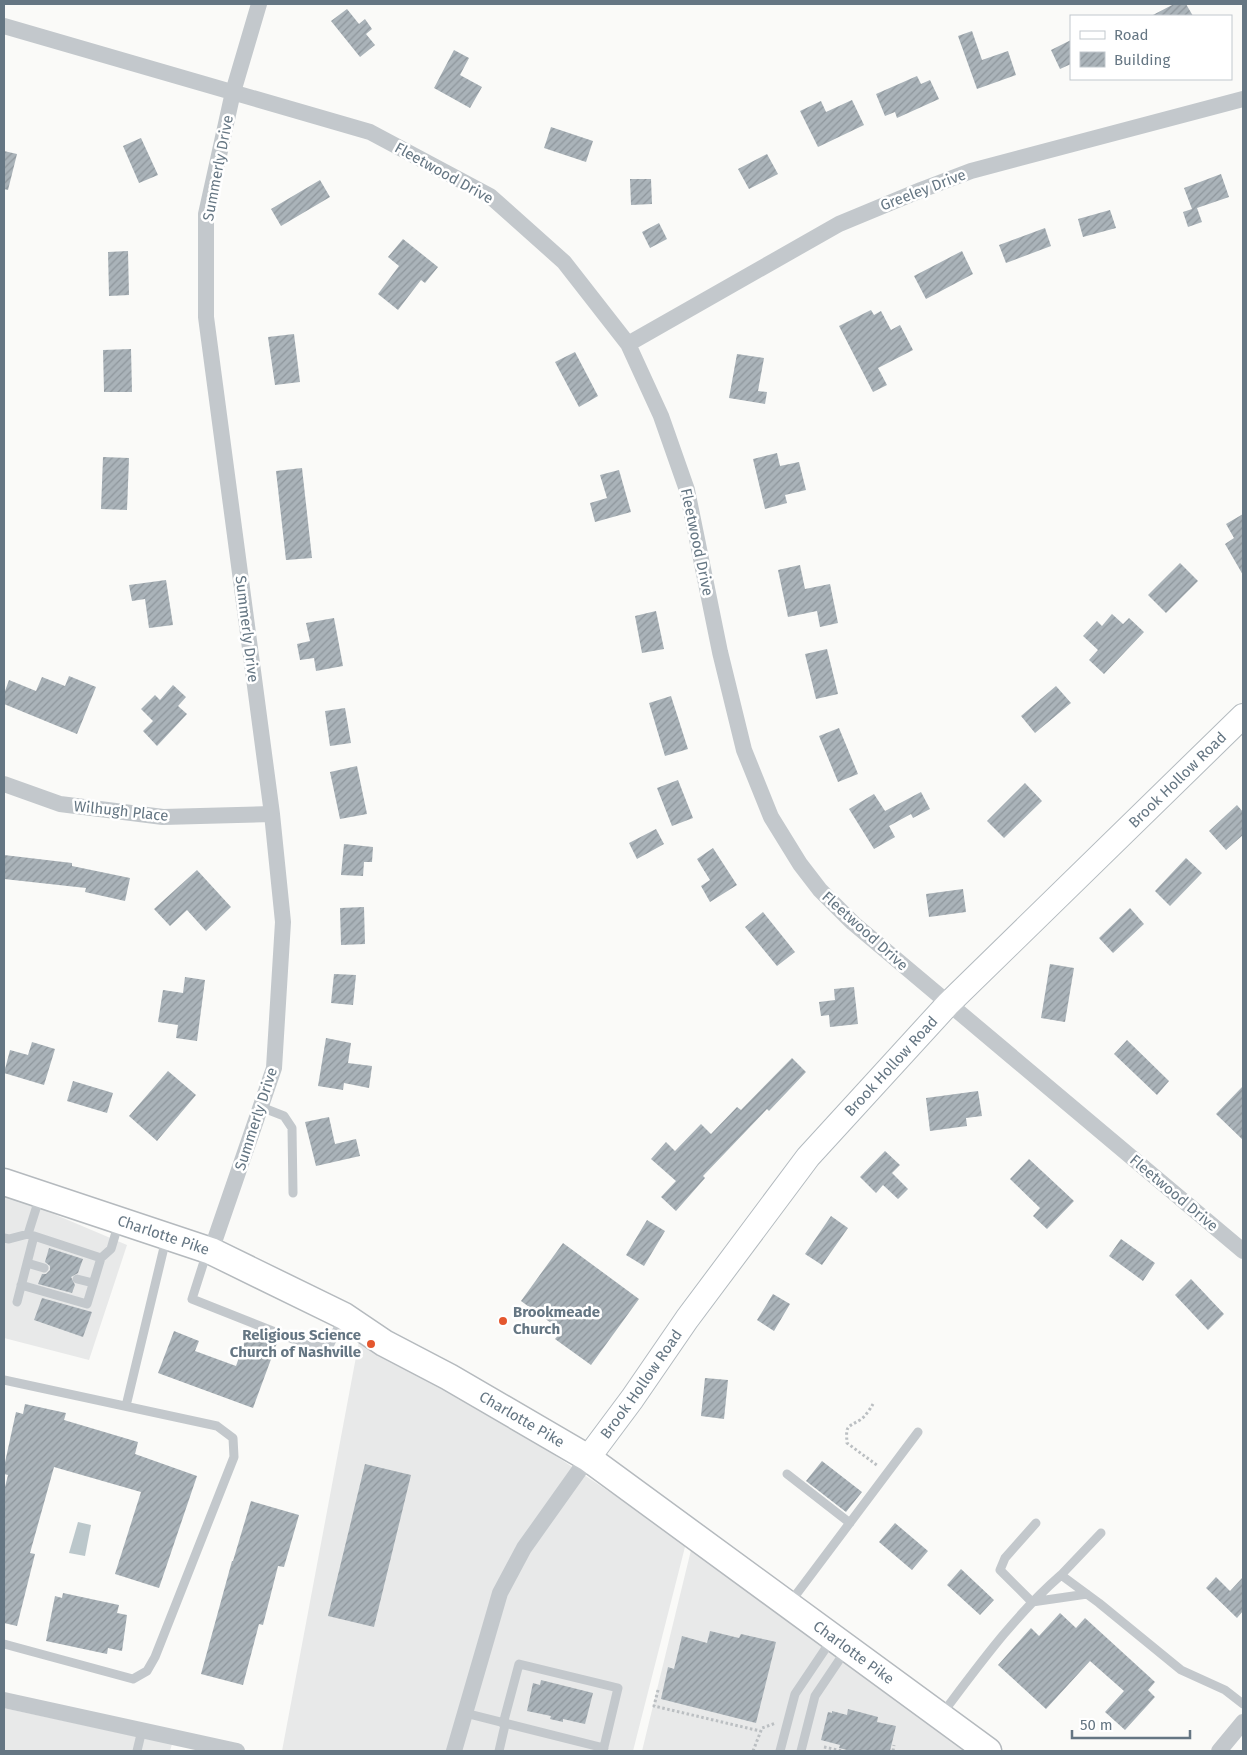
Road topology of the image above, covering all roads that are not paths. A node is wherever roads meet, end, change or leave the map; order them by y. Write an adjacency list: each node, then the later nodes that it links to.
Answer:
1 (258, 4): 3 (street, Summerly Drive)
2 (4, 26): 3 (street, Fleetwood Drive)
3 (233, 92): 5 (street, Fleetwood Drive); 8 (street, Summerly Drive)
4 (1243, 99): 5 (street, Greeley Drive)
5 (628, 344): 9 (street, Fleetwood Drive)
6 (1243, 716): 9 (street, Brook Hollow Road)
7 (4, 784): 8 (street, Wilhugh Place)
8 (272, 814): 10 (street, Summerly Drive)
9 (948, 1004): 19 (street, Fleetwood Drive); 31 (street, Brook Hollow Road)
10 (261, 1107): 12 (lane); 18 (street, Summerly Drive)
11 (4, 1182): 13 (main road, Charlotte Pike)
12 (293, 1192)
13 (40, 1195): 14 (main road, Charlotte Pike); 15 (lane)
14 (120, 1221): 16 (main road, Charlotte Pike); 20 (lane)
15 (31, 1235): 17 (lane); 20 (lane); 21 (lane)
16 (167, 1237): 18 (main road, Charlotte Pike); 29 (lane)
17 (4, 1238)
18 (210, 1251): 27 (main road, Charlotte Pike); 27 (lane)
19 (1243, 1251)
20 (100, 1258): 24 (lane)
21 (27, 1264): 22 (lane); 25 (lane)
22 (44, 1268)
23 (77, 1278): 24 (lane)
24 (93, 1283): 25 (lane)
25 (21, 1285): 26 (lane)
26 (17, 1302)
27 (344, 1316): 31 (main road, Charlotte Pike)
28 (4, 1380): 29 (lane)
29 (126, 1406): 41 (lane)
30 (918, 1432): 33 (lane)
31 (588, 1458): 39 (main road, Charlotte Pike); 44 (street)
32 (787, 1474): 33 (lane)
33 (850, 1523): 39 (lane)
34 (1036, 1523): 38 (lane)
35 (1101, 1532): 36 (lane)
36 (1060, 1575): 37 (lane); 38 (lane)
37 (1087, 1594): 38 (lane); 43 (lane)
38 (1032, 1602): 45 (lane)
39 (789, 1604): 40 (main road, Charlotte Pike)
40 (841, 1642): 45 (main road, Charlotte Pike); 54 (lane); 55 (lane)
41 (4, 1644)
42 (4, 1700): 48 (street)
43 (1243, 1704)
44 (465, 1713): 47 (lane); 52 (street)
45 (940, 1716): 56 (main road, Charlotte Pike)
46 (1243, 1722): 57 (street)
47 (504, 1724): 49 (lane); 49 (lane); 53 (lane)
48 (142, 1730): 50 (lane); 51 (street)
49 (603, 1749)
50 (137, 1751)
51 (237, 1751)
52 (454, 1751)
53 (499, 1751)
54 (780, 1751)
55 (801, 1751)
56 (988, 1751)
57 (1219, 1751)

